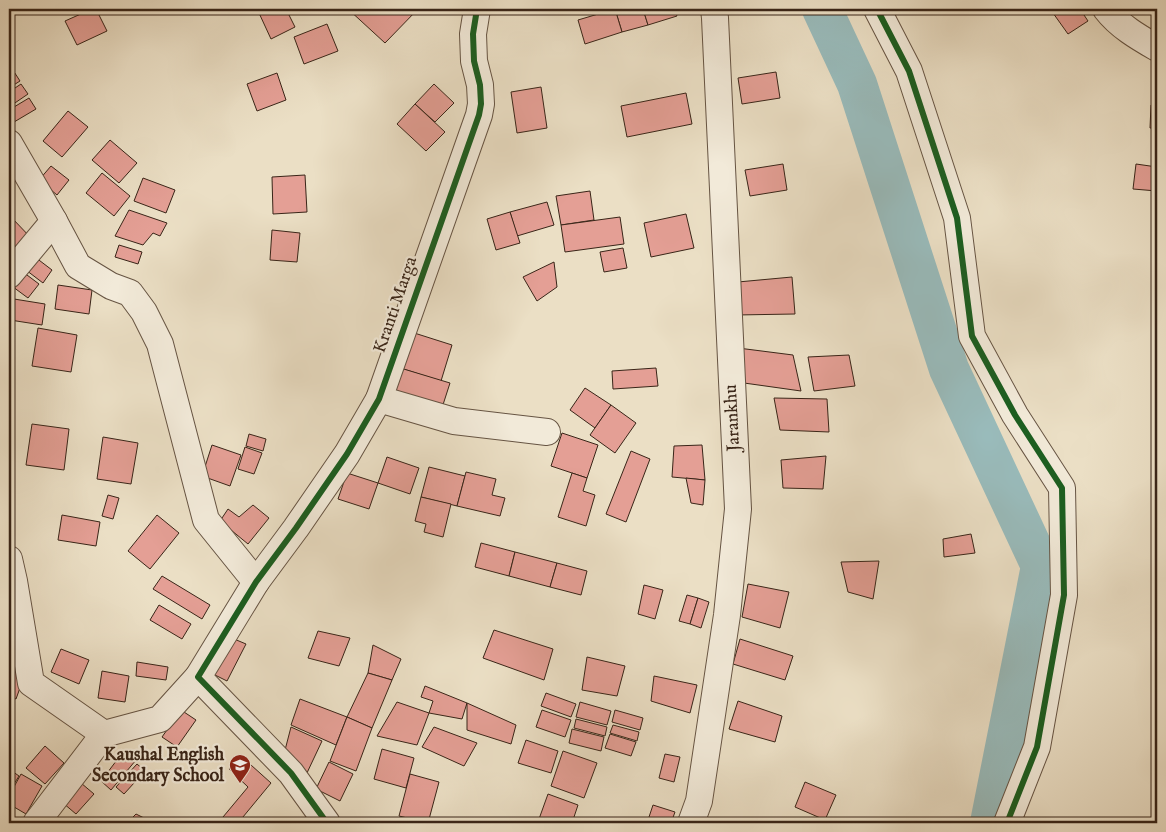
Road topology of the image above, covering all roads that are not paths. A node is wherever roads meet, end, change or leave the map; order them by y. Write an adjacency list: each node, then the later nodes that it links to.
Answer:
1 (478, 9): 9 (street, Kranti Marga)
2 (714, 9): 17 (street, Jarankhu)
3 (877, 9): 18 (street)
4 (1106, 9): 5 (street)
5 (1157, 48)
6 (9, 143): 7 (street)
7 (54, 220): 8 (street); 12 (street)
8 (9, 275)
9 (379, 399): 10 (street); 12 (street, Kranti Marga)
10 (547, 432)
11 (9, 559): 14 (street)
12 (256, 582): 13 (street, Kranti Marga)
13 (198, 677): 14 (street, Kranti Marga); 16 (street)
14 (104, 734): 15 (street)
15 (36, 823)
16 (327, 823)
17 (691, 823)
18 (1007, 823)

